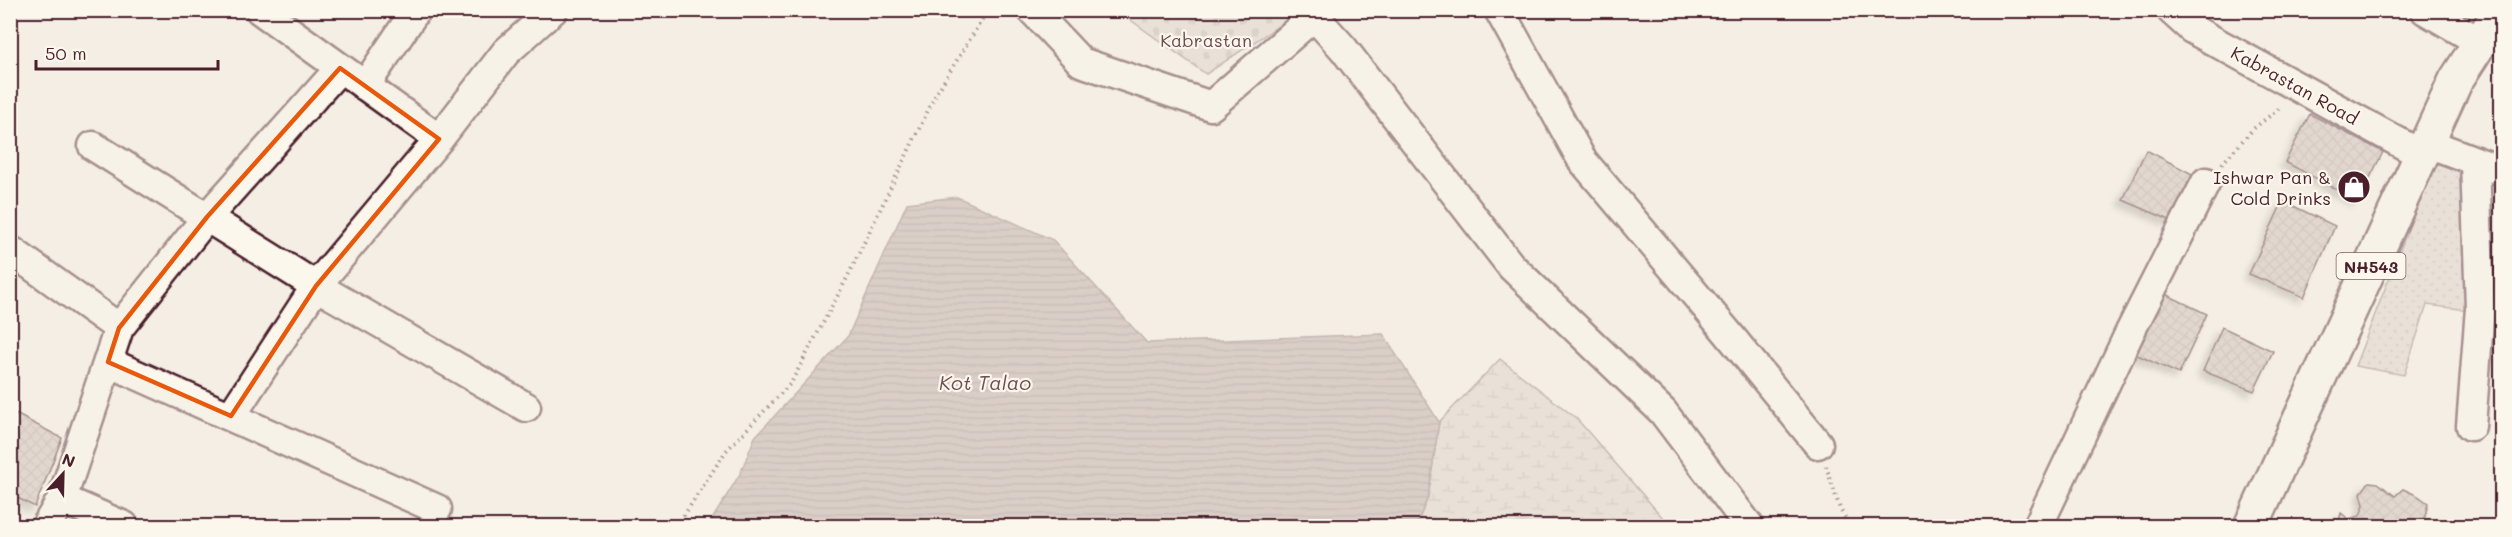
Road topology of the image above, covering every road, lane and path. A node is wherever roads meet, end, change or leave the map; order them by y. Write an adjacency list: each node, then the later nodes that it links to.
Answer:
1 (260, 10): 12 (street)
2 (416, 10): 13 (street)
3 (553, 10): 15 (street)
4 (988, 10): 34 (path)
5 (1032, 10): 10 (street)
6 (1499, 10): 29 (street)
7 (2171, 10): 14 (street, Kabrastan Road)
8 (2425, 10): 11 (street)
9 (2501, 10): 11 (highway, NH543)
10 (1318, 13): 35 (street)
11 (2480, 42): 17 (highway, NH543)
12 (340, 68): 13 (street); 21 (street)
13 (365, 86): 15 (street)
14 (2303, 90): 17 (street, Kabrastan Road); 20 (path)
15 (440, 139): 23 (street)
16 (93, 146): 21 (street)
17 (2425, 149): 18 (street, Kabrastan Road); 38 (highway, NH543)
18 (2475, 161): 19 (street, Kabrastan Road); 28 (street)
19 (2502, 171)
20 (2206, 183): 37 (street)
21 (207, 217): 23 (street); 24 (street)
22 (10, 250): 24 (street)
23 (316, 286): 26 (street); 27 (street)
24 (119, 328): 25 (street)
25 (108, 362): 27 (street); 30 (street)
26 (526, 407)
27 (231, 416): 31 (street)
28 (2471, 426)
29 (1818, 444): 36 (path)
30 (62, 499): 32 (street); 33 (street)
31 (437, 509)
32 (46, 526)
33 (123, 526)
34 (677, 526)
35 (1749, 526)
36 (1850, 526)
37 (2038, 526)
38 (2251, 526)

